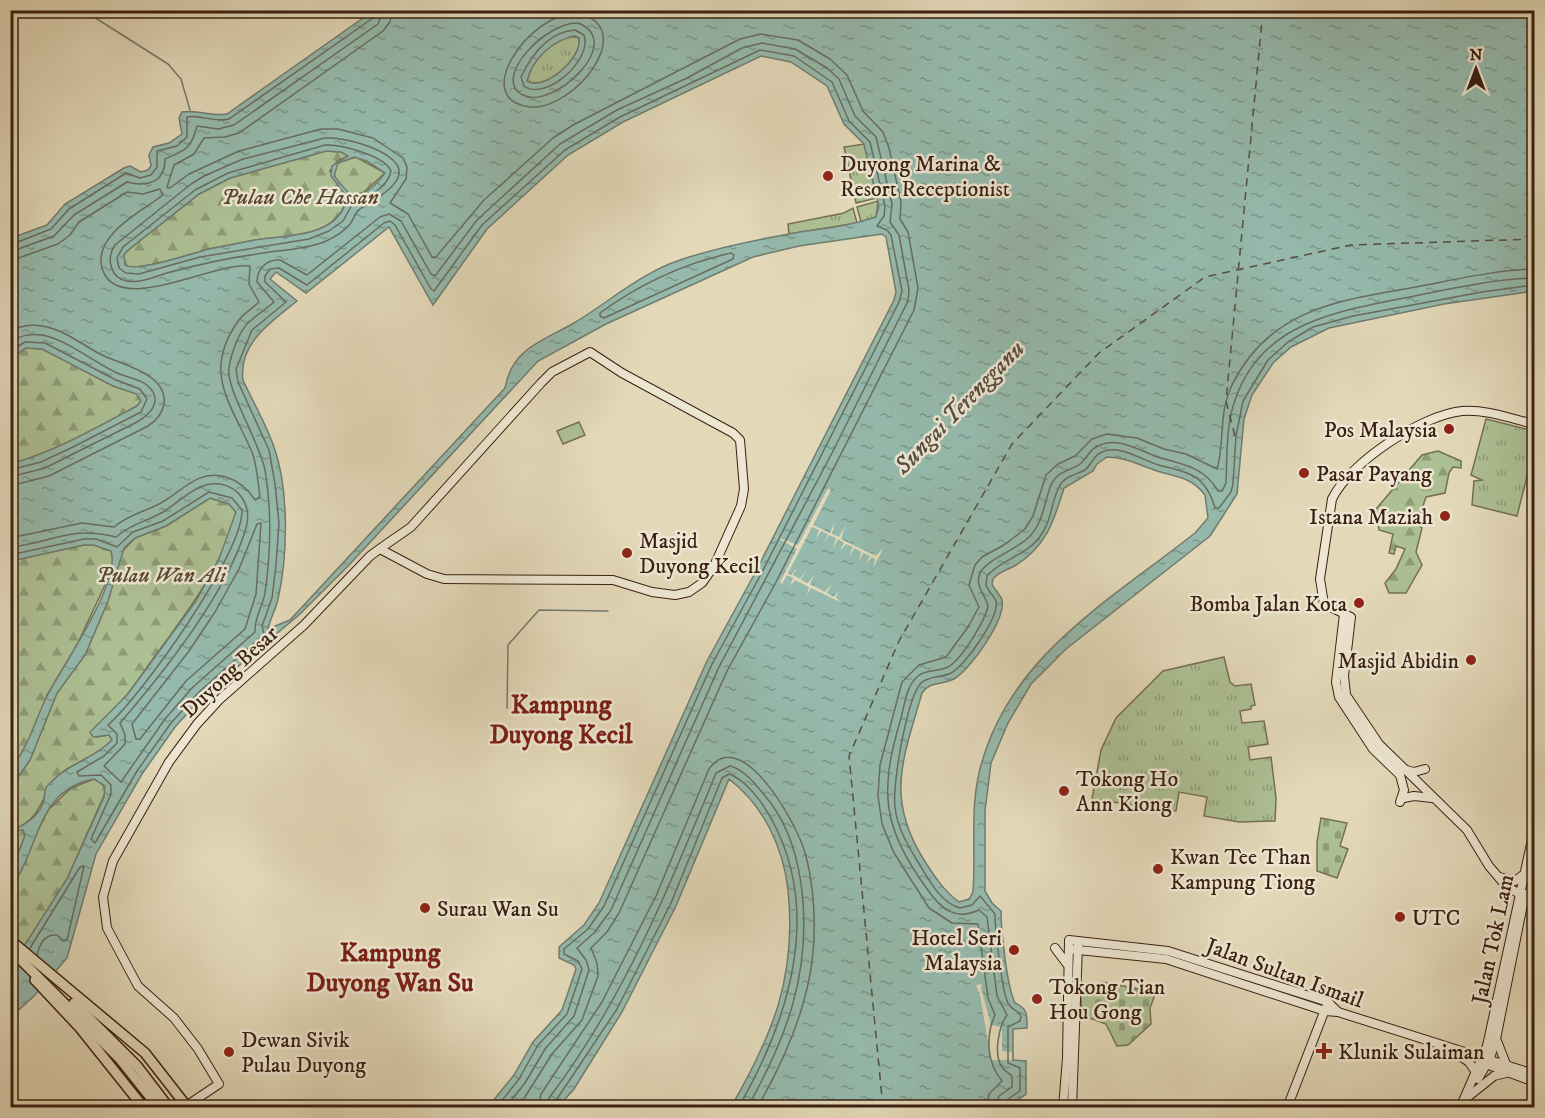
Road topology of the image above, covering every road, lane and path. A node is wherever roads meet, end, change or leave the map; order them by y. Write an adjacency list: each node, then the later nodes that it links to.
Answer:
1 (1534, 424): 4 (street)
2 (380, 549): 2 (street, Duyong Besar); 32 (street, Duyong Besar)
3 (1425, 769): 4 (street)
4 (1403, 772): 5 (street); 5 (street)
5 (1432, 798): 9 (street)
6 (1534, 830): 8 (street, Jalan Tok Lam)
7 (1534, 847): 10 (street, Jalan Tok Lam)
8 (1524, 873): 9 (street); 10 (street, Jalan Tok Lam)
9 (1498, 877): 10 (street)
10 (1522, 897): 20 (street, Jalan Tok Lam); 22 (street, Jalan Tok Lam)
11 (12, 944): 19 (highway); 19 (highway)
12 (1054, 948): 15 (street)
13 (1073, 949): 14 (street, Jalan Sultan Ismail); 15 (street); 16 (street, Jalan Sultan Ismail)
14 (1094, 951): 15 (street); 17 (street, Jalan Sultan Ismail)
15 (1073, 967): 33 (street); 34 (street)
16 (1328, 1002): 17 (street); 18 (street, Jalan Sultan Ismail)
17 (1324, 1011): 18 (street, Jalan Sultan Ismail); 35 (street)
18 (1338, 1012): 21 (street, Jalan Sultan Ismail)
19 (79, 1013): 30 (highway); 31 (highway); 32 (highway)
20 (1496, 1039): 24 (street, Jalan Tok Lam); 25 (street)
21 (1445, 1046): 23 (street, Jalan Sultan Ismail); 27 (street)
22 (1487, 1046): 23 (street); 24 (street, Jalan Tok Lam)
23 (1465, 1050): 24 (street, Jalan Sultan Ismail)
24 (1487, 1059): 25 (street, Jalan Sultan Ismail); 27 (street)
25 (1507, 1068): 26 (street, Jalan Sultan Ismail); 28 (street, Jalan Sultan Ismail); 29 (street)
26 (1534, 1074)
27 (1477, 1075): 29 (street); 36 (street)
28 (1534, 1082)
29 (1469, 1096): 36 (street)
30 (162, 1105)
31 (144, 1107)
32 (186, 1107)
33 (1063, 1107)
34 (1072, 1107)
35 (1287, 1107)
36 (1462, 1107)

